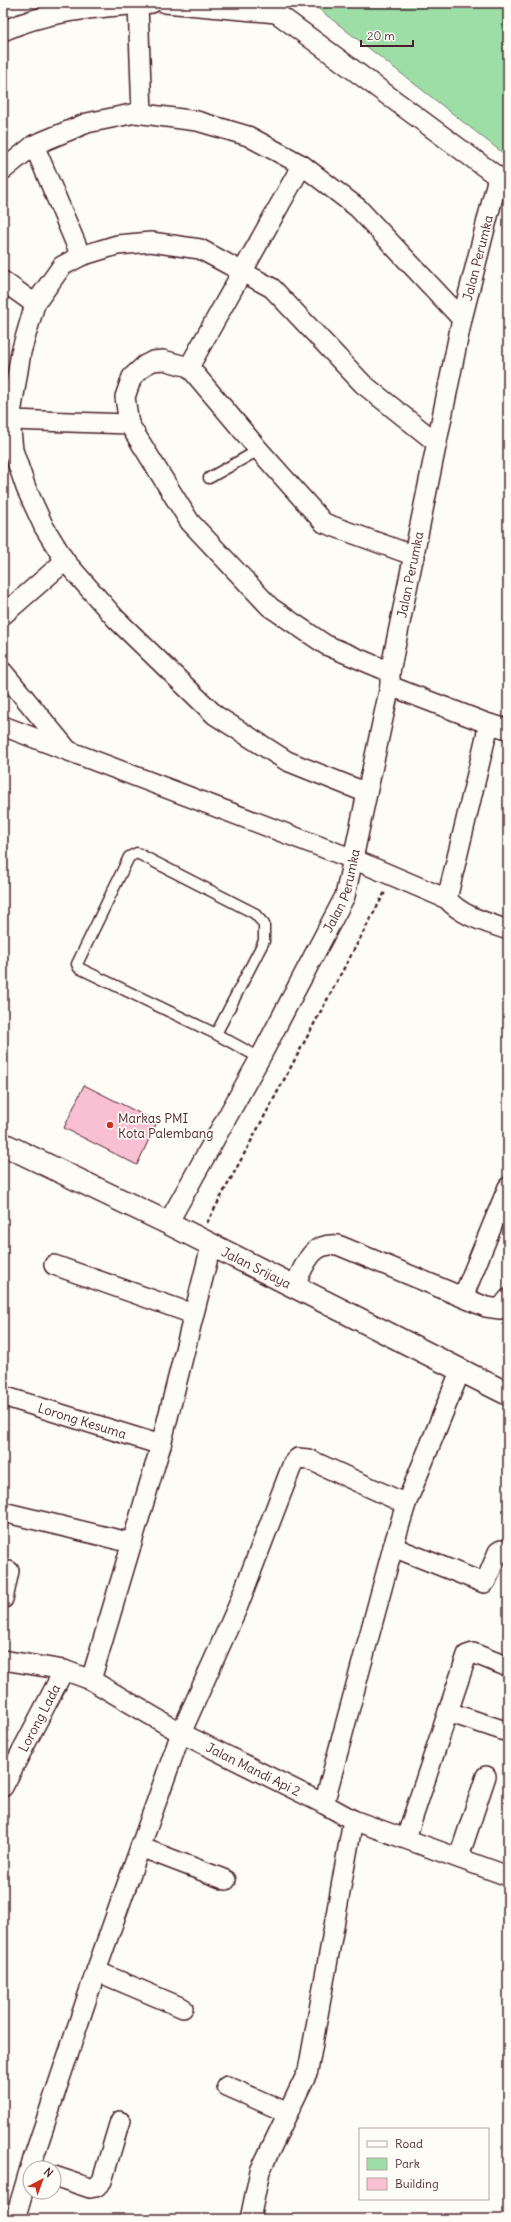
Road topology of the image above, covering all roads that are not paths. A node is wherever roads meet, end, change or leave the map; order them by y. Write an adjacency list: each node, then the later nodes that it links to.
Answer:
1 (165, 3): 3 (street)
2 (145, 4): 4 (street); 5 (street)
3 (270, 8): 9 (street, Jalan Perumka)
4 (3, 31)
5 (142, 114): 6 (street); 7 (street)
6 (34, 145): 8 (street); 10 (street)
7 (302, 165): 11 (street); 14 (street)
8 (3, 170)
9 (505, 175): 14 (street, Jalan Perumka)
10 (81, 256): 11 (street); 13 (street)
11 (243, 270): 15 (street); 18 (street)
12 (3, 281): 13 (street)
13 (35, 304): 16 (street)
14 (462, 318): 18 (street, Jalan Perumka)
15 (189, 367): 17 (street); 19 (street)
16 (10, 420): 17 (street); 22 (street)
17 (128, 424): 25 (street)
18 (437, 443): 21 (street, Jalan Perumka)
19 (259, 450): 20 (lane); 21 (street)
20 (209, 478)
21 (415, 556): 25 (street, Jalan Perumka)
22 (66, 561): 23 (street); 30 (street)
23 (3, 615)
24 (3, 672): 29 (street)
25 (390, 679): 26 (street); 30 (street, Jalan Perumka)
26 (489, 724): 28 (street); 32 (street)
27 (3, 726): 29 (street)
28 (508, 729)
29 (67, 750): 31 (street)
30 (367, 794): 31 (street, Jalan Perumka)
31 (353, 859): 32 (street); 35 (street, Jalan Perumka)
32 (447, 899): 33 (street)
33 (508, 930)
34 (216, 1034): 34 (lane); 35 (lane)
35 (260, 1058): 38 (street, Jalan Perumka)
36 (3, 1144): 38 (street, Jalan Srijaya)
37 (508, 1186): 42 (street)
38 (168, 1223): 39 (street, Jalan Srijaya)
39 (205, 1242): 41 (street, Jalan Srijaya); 44 (street)
40 (54, 1265): 44 (street)
41 (294, 1287): 42 (street); 45 (street, Jalan Srijaya)
42 (463, 1297): 43 (street)
43 (508, 1299)
44 (193, 1314): 48 (street)
45 (461, 1369): 46 (street, Jalan Srijaya); 49 (street)
46 (508, 1394)
47 (3, 1396): 48 (street, Lorong Kesuma)
48 (161, 1445): 51 (street)
49 (406, 1504): 52 (street); 62 (street)
50 (3, 1512): 51 (street)
51 (132, 1543): 59 (street)
52 (392, 1547): 53 (street); 65 (street)
53 (508, 1552)
54 (8, 1571): 55 (street)
55 (3, 1599)
56 (3, 1660): 58 (street, Jalan Mandi Api 2)
57 (508, 1667): 60 (street)
58 (64, 1670): 59 (street, Jalan Mandi Api 2); 64 (street, Lorong Lada)
59 (91, 1680): 62 (street, Jalan Mandi Api 2)
60 (448, 1712): 61 (street); 67 (street)
61 (508, 1732)
62 (181, 1733): 65 (street, Jalan Mandi Api 2); 68 (street)
63 (486, 1776): 69 (street)
64 (3, 1787)
65 (324, 1804): 66 (street, Jalan Mandi Api 2)
66 (353, 1820): 67 (street, Jalan Mandi Api 2); 75 (street)
67 (406, 1838): 69 (street, Jalan Mandi Api 2)
68 (140, 1847): 71 (street); 72 (street)
69 (459, 1857): 70 (street, Jalan Mandi Api 2)
70 (508, 1876)
71 (226, 1880)
72 (96, 1971): 73 (street); 77 (street)
73 (184, 2008)
74 (227, 2086): 75 (street)
75 (288, 2113): 81 (street)
76 (120, 2121): 78 (street)
77 (33, 2160)
78 (62, 2179)
79 (22, 2195): 80 (street)
80 (15, 2219)
81 (250, 2219)

